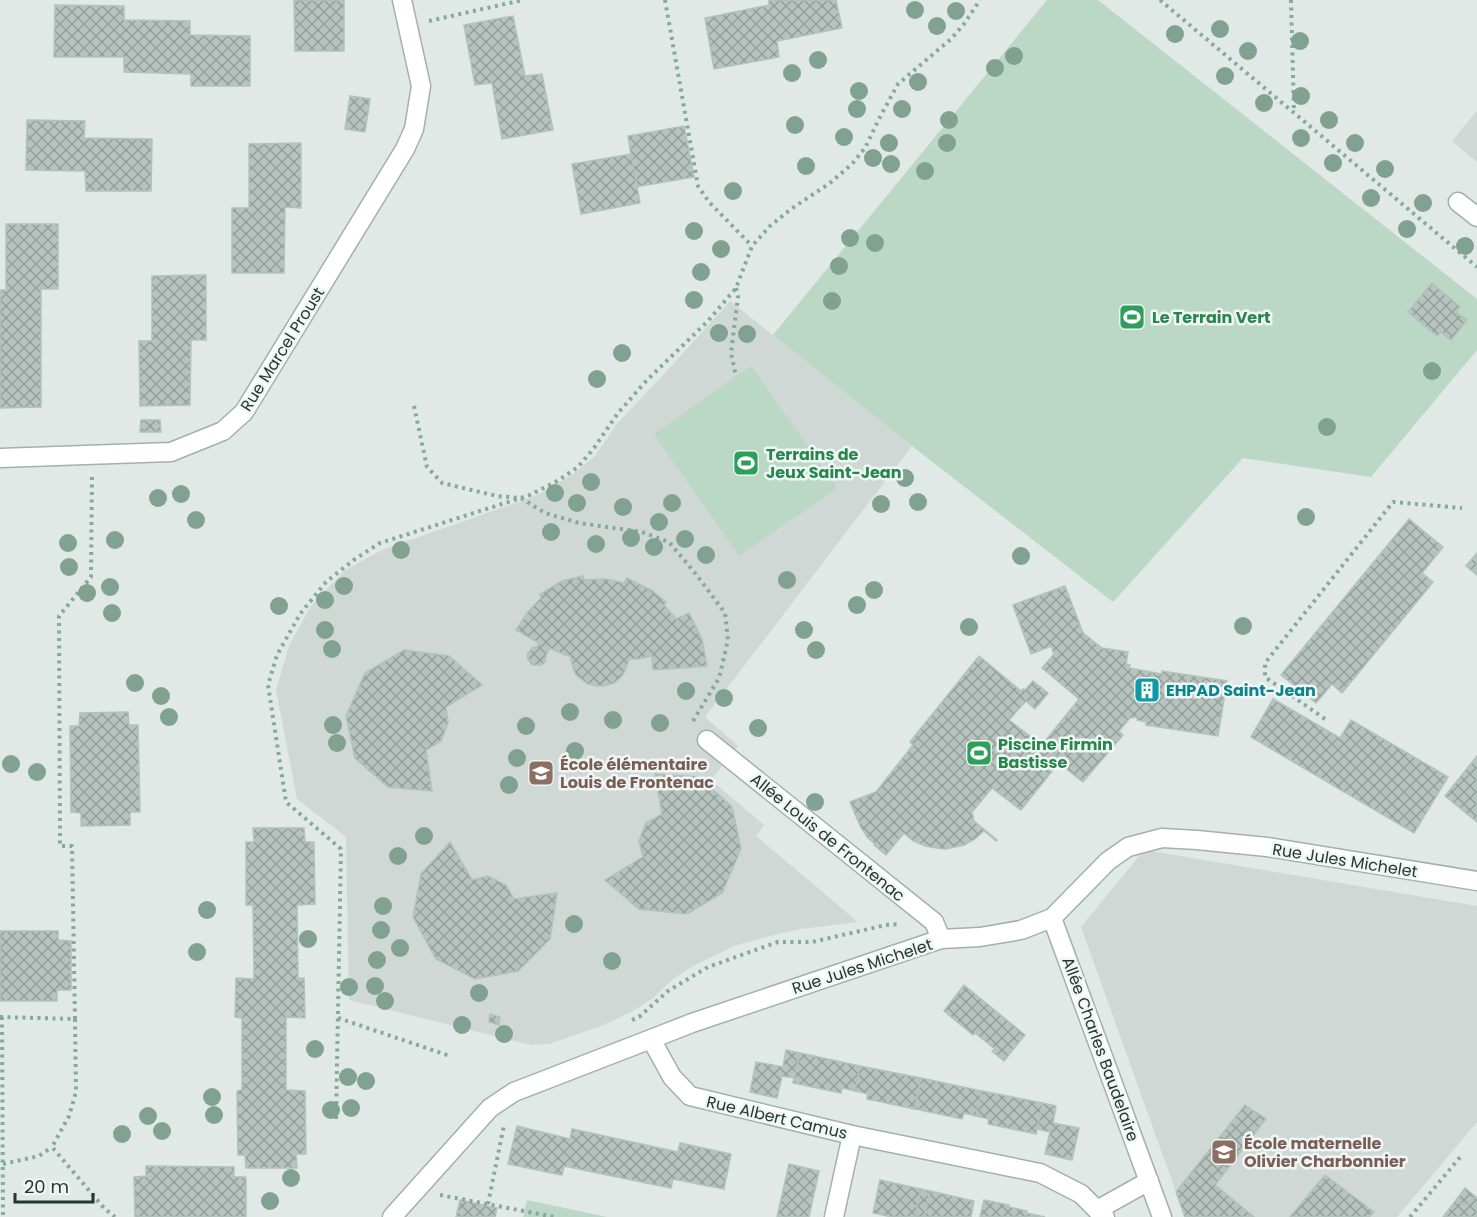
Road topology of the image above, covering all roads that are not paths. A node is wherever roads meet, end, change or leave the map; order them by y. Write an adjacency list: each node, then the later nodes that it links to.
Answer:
1 (402, 0): 4 (street, Rue Marcel Proust)
2 (1458, 202): 3 (street)
3 (1477, 217)
4 (0, 458)
5 (707, 740): 8 (street, Allée Louis de Frontenac)
6 (1477, 881): 7 (street, Rue Jules Michelet)
7 (1052, 918): 8 (street, Rue Jules Michelet); 11 (street, Allée Charles Baudelaire)
8 (941, 939): 9 (street, Rue Jules Michelet)
9 (651, 1039): 10 (street, Rue Albert Camus); 13 (street)
10 (852, 1134): 12 (street, Rue Albert Camus); 14 (street)
11 (1149, 1181): 12 (street); 15 (street, Allée Charles Baudelaire)
12 (1101, 1213)
13 (392, 1217)
14 (834, 1217)
15 (1162, 1217)

